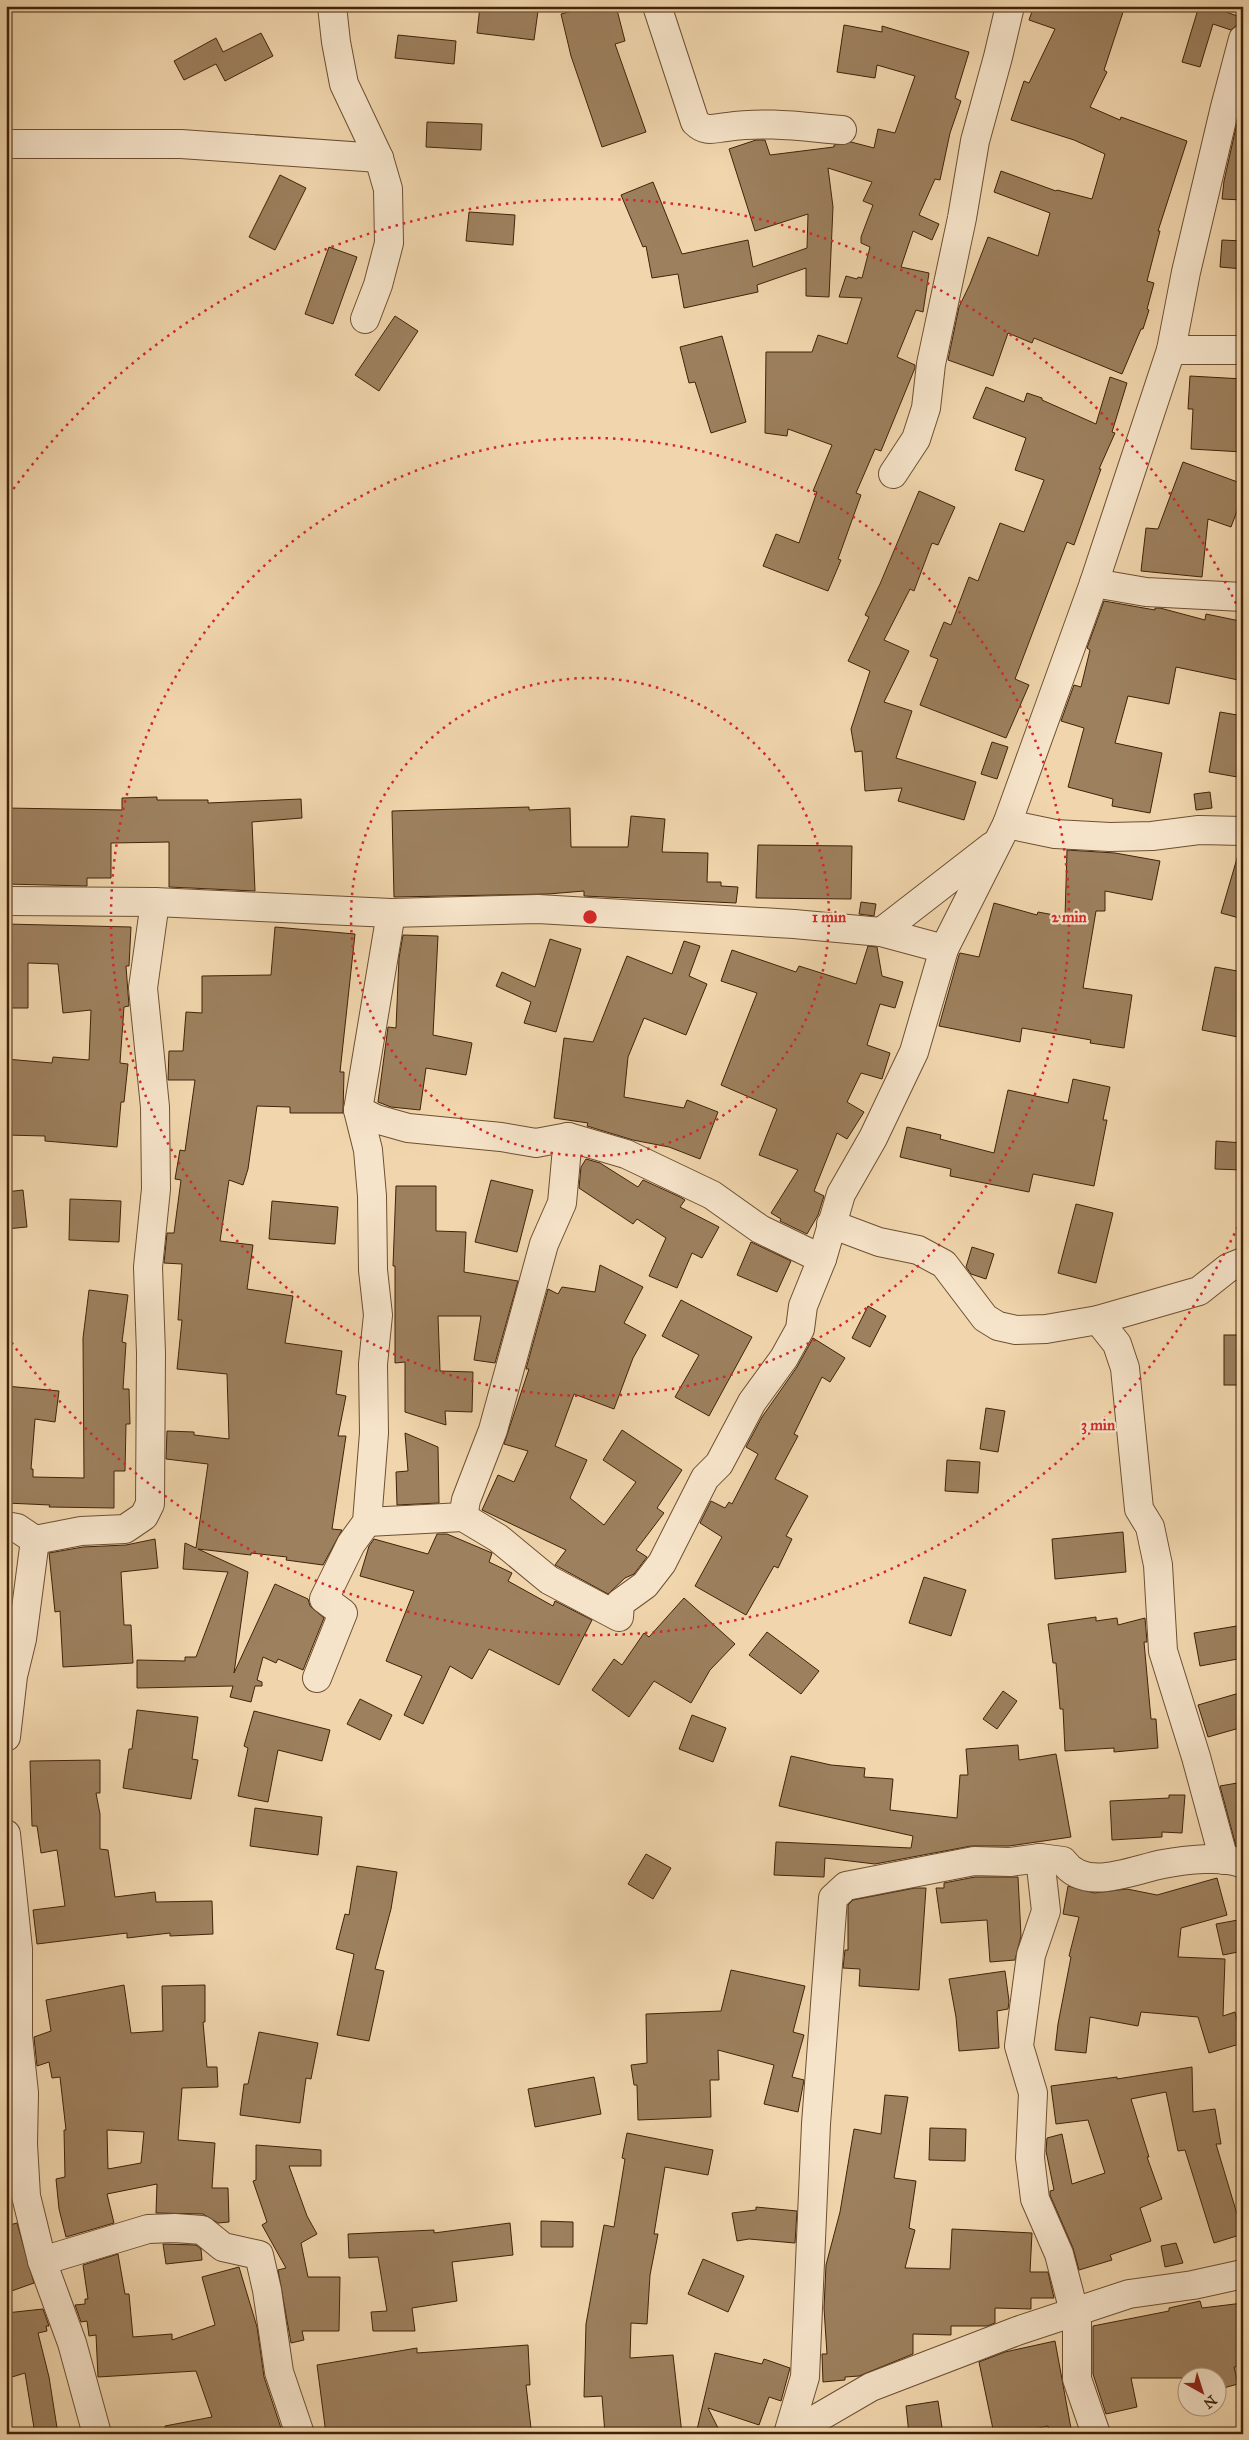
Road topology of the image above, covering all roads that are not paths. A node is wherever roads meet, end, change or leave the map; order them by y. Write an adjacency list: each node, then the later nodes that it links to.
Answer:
1 (332, 6): 8 (street)
2 (657, 6): 6 (street)
3 (1010, 6): 12 (street)
4 (1243, 39): 5 (street)
5 (1234, 108): 10 (street)
6 (842, 130)
7 (6, 144): 8 (street)
8 (379, 158): 9 (street)
9 (365, 319)
10 (1171, 350): 11 (street); 13 (street)
11 (1243, 350)
12 (893, 474)
13 (1094, 583): 14 (street); 16 (street)
14 (1243, 598)
15 (1243, 831): 16 (street)
16 (1003, 833): 20 (street); 21 (street)
17 (6, 901): 18 (street)
18 (155, 902): 19 (street); 31 (street)
19 (391, 913): 20 (street); 22 (street)
20 (880, 932): 21 (street)
21 (944, 949): 24 (street)
22 (358, 1110): 23 (street); 29 (street)
23 (568, 1137): 25 (street); 28 (street)
24 (831, 1224): 25 (street); 27 (street)
25 (822, 1259): 28 (street)
26 (1243, 1262): 27 (street)
27 (1098, 1320): 36 (street)
28 (463, 1517): 29 (street)
29 (367, 1522): 32 (street)
30 (6, 1526): 31 (street)
31 (35, 1540): 33 (street)
32 (317, 1678)
33 (6, 1737)
34 (6, 1834): 37 (street)
35 (1040, 1858): 36 (street); 39 (street); 42 (street)
36 (1233, 1862)
37 (42, 2261): 40 (street); 41 (street)
38 (1243, 2274): 39 (street)
39 (1078, 2312): 42 (street); 43 (street)
40 (97, 2434)
41 (300, 2434)
42 (789, 2434)
43 (1096, 2434)

